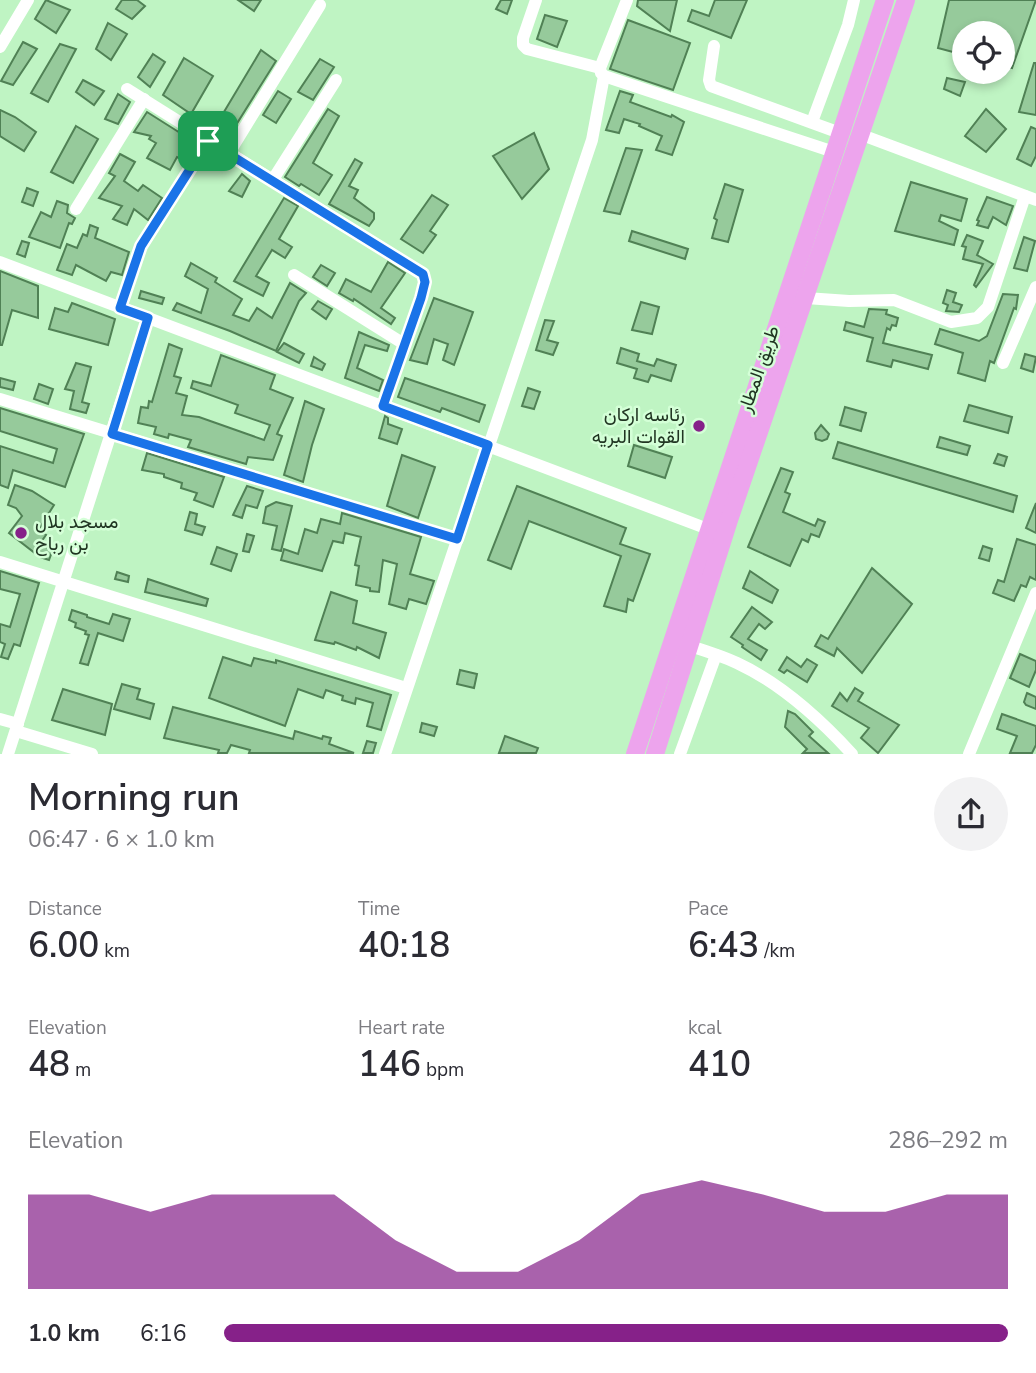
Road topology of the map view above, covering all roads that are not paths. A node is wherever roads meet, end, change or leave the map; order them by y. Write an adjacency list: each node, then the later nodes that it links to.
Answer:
1 (27, 0): 8 (street)
2 (536, 0): 10 (street)
3 (627, 0): 10 (street)
4 (885, 0): 15 (highway, طريق المطار)
5 (906, 0): 16 (highway, طريق المطار)
6 (849, 1): 14 (street)
7 (318, 2): 19 (street)
8 (0, 47)
9 (714, 47): 14 (street)
10 (602, 72): 18 (street); 34 (street)
11 (336, 80): 20 (street)
12 (127, 89): 13 (street)
13 (144, 99): 17 (street); 22 (street)
14 (812, 122): 15 (street)
15 (840, 134): 18 (highway, طريق المطار)
16 (862, 135): 21 (street); 26 (highway, طريق المطار)
17 (208, 141): 19 (street); 27 (street)
18 (834, 152): 35 (highway, طريق المطار)
19 (229, 153): 20 (street)
20 (272, 181): 29 (street)
21 (1030, 198): 26 (street)
22 (76, 209)
23 (0, 262): 27 (street)
24 (294, 275): 29 (street)
25 (1036, 287): 30 (street)
26 (806, 298): 40 (highway, طريق المطار)
27 (120, 308): 28 (street)
28 (148, 318): 32 (street); 33 (street)
29 (404, 344): 32 (street)
30 (1003, 363)
31 (0, 399): 33 (street)
32 (383, 406): 34 (street)
33 (112, 434): 36 (street); 38 (street)
34 (488, 445): 35 (street); 36 (street)
35 (708, 529): 48 (highway, طريق المطار)
36 (457, 539): 42 (street)
37 (0, 562): 38 (street)
38 (65, 582): 42 (street); 44 (street)
39 (1036, 593): 52 (street)
40 (690, 646): 41 (street); 49 (highway, طريق المطار)
41 (716, 655): 50 (street); 51 (street)
42 (406, 688): 47 (street)
43 (0, 719): 44 (street)
44 (17, 727): 45 (street); 46 (street)
45 (8, 754)
46 (92, 754)
47 (385, 754)
48 (635, 754)
49 (655, 754)
50 (680, 754)
51 (852, 754)
52 (969, 754)

